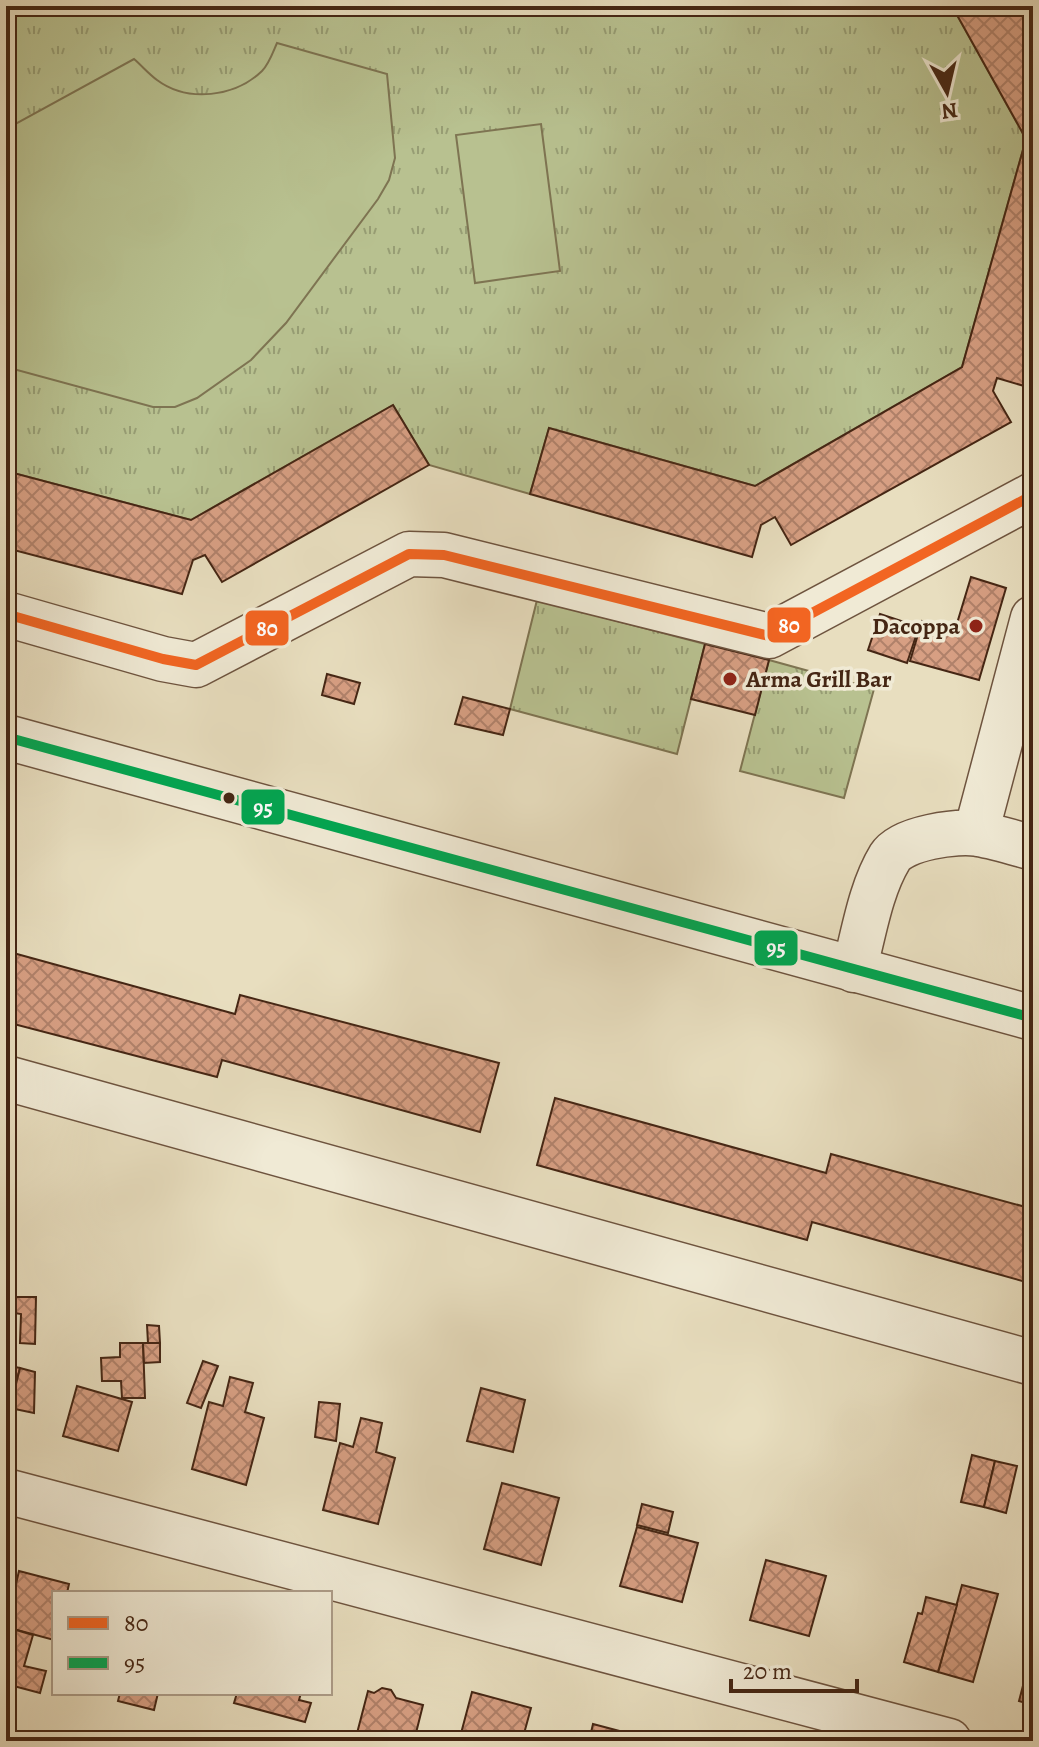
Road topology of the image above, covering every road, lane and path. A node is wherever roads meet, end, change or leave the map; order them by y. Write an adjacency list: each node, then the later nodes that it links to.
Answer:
1 (1033, 495): 2 (street)
2 (6, 614)
3 (1033, 618): 5 (street)
4 (6, 737): 7 (street)
5 (976, 833): 6 (street); 7 (street)
6 (1033, 848)
7 (854, 970): 8 (street)
8 (1033, 1018)
9 (6, 1078): 10 (street)
10 (1033, 1363)
11 (6, 1491): 12 (street)
12 (828, 1725): 13 (street)
13 (949, 1741)

